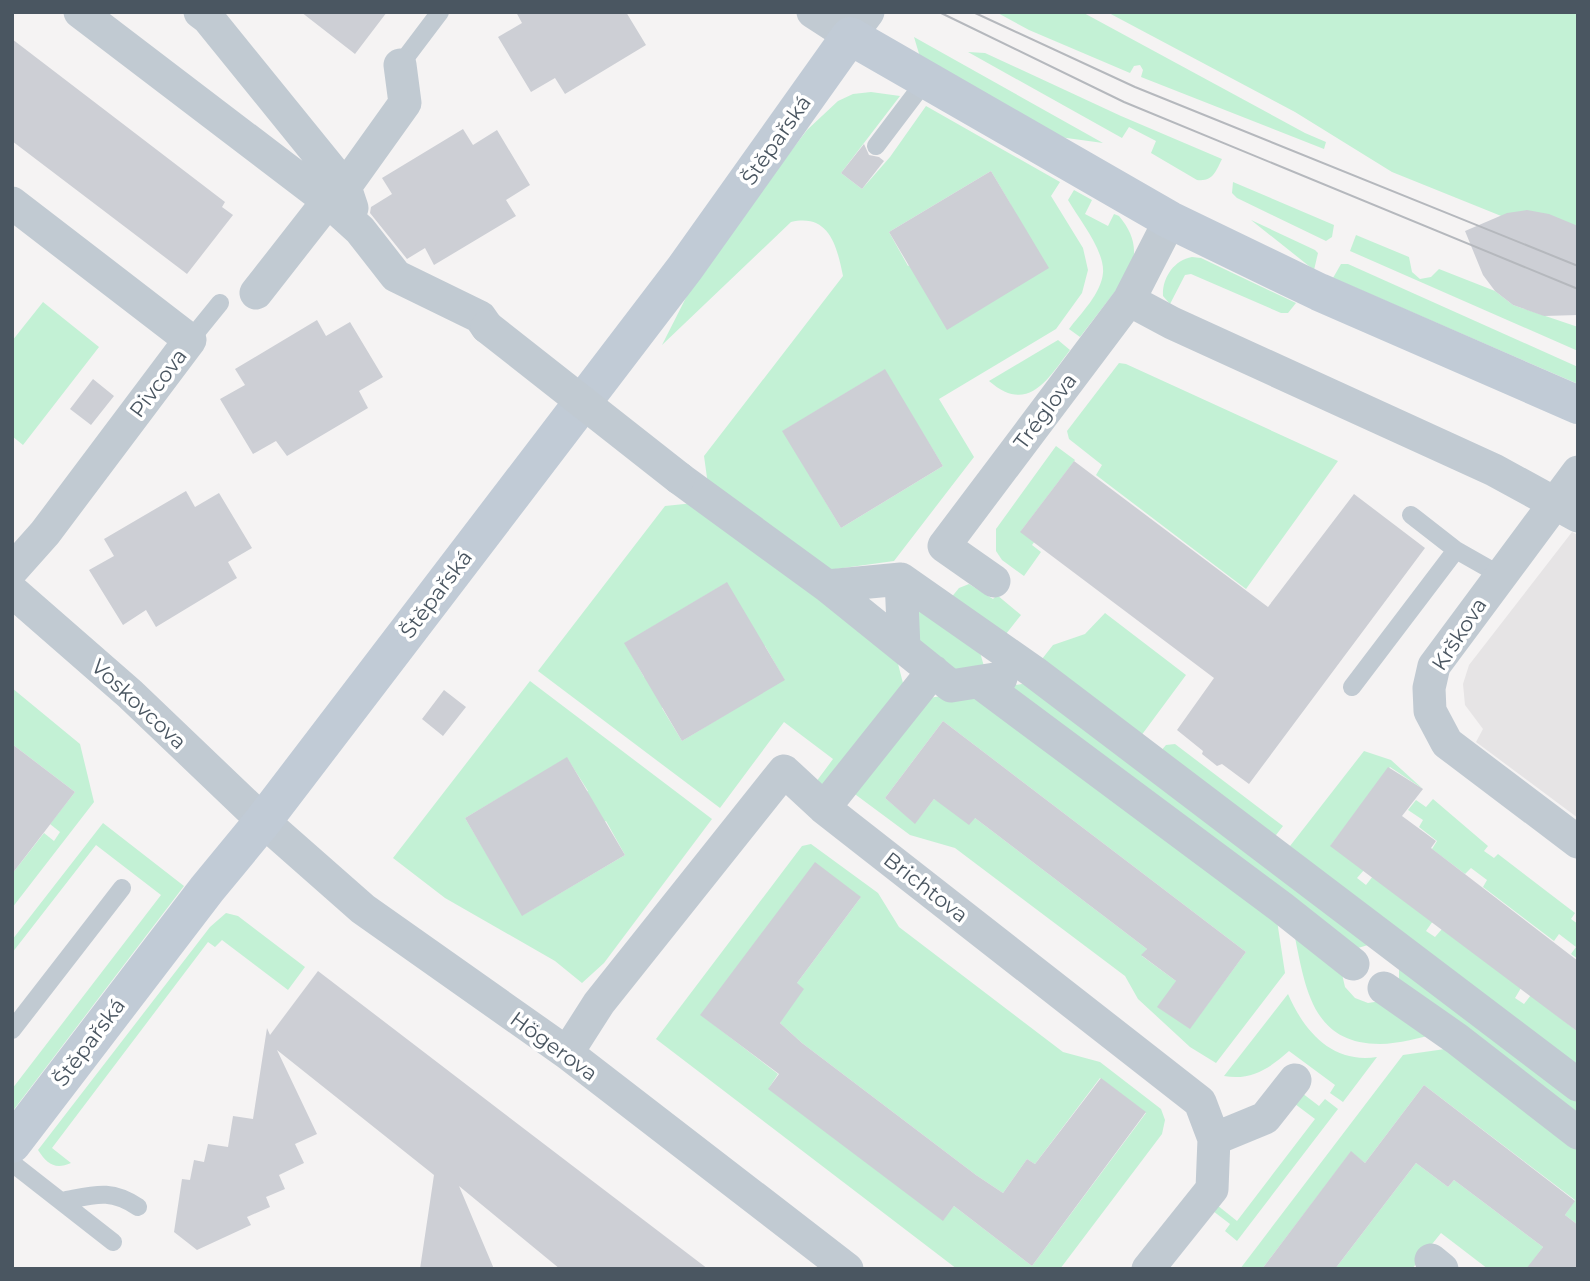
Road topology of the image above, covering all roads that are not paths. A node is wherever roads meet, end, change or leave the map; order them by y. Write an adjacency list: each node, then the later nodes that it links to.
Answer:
1 (80, 12): 9 (street)
2 (200, 12): 9 (street)
3 (440, 12): 6 (lane)
4 (813, 12): 5 (street)
5 (859, 24): 7 (street); 33 (street, Štěpařská)
6 (400, 65): 9 (street)
7 (926, 80): 8 (lane); 11 (street)
8 (876, 146)
9 (336, 194): 12 (street); 25 (street, bridge)
10 (12, 203): 15 (street, Pivcova)
11 (1170, 220): 13 (street, Tréglova); 16 (street)
12 (257, 293)
13 (1129, 300): 18 (street); 23 (street, Tréglova)
14 (220, 303): 15 (lane)
15 (190, 340): 21 (street, Pivcova)
16 (1578, 405)
17 (1578, 472): 18 (street, Krškova)
18 (1566, 510): 24 (street, Krškova)
19 (1411, 514): 20 (lane)
20 (1455, 550): 24 (lane); 31 (lane)
21 (12, 570)
22 (901, 579): 25 (street); 27 (street); 29 (street)
23 (994, 581)
24 (1493, 584): 34 (street, Krškova)
25 (827, 586): 27 (street)
26 (12, 591): 33 (street, Voskovcova)
27 (904, 648): 28 (street)
28 (933, 671): 30 (street); 32 (street)
29 (1034, 672): 30 (street); 39 (street)
30 (979, 682): 40 (street)
31 (1352, 687)
32 (824, 808): 37 (street, Brichtova); 41 (street, Brichtova)
33 (263, 821): 37 (street, Högerova); 42 (street, Štěpařská)
34 (1578, 842)
35 (122, 888): 36 (lane)
36 (12, 1030)
37 (567, 1053): 47 (street, Högerova)
38 (1295, 1080): 41 (street)
39 (1578, 1086)
40 (1578, 1133)
41 (1214, 1139): 48 (street, Brichtova)
42 (12, 1144)
43 (12, 1163): 44 (lane)
44 (62, 1201): 45 (lane); 46 (lane)
45 (138, 1208)
46 (113, 1242)
47 (847, 1269)
48 (1148, 1269)

